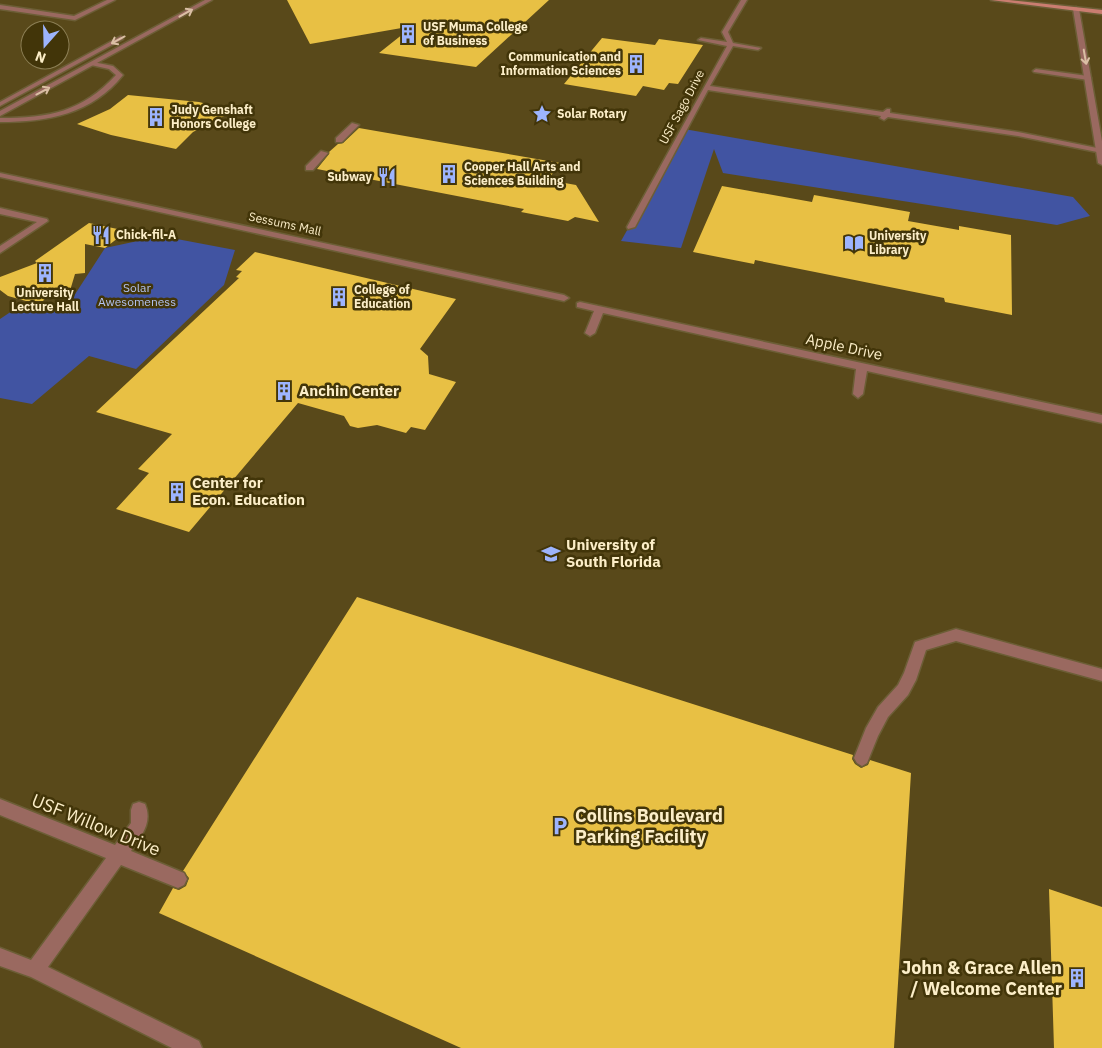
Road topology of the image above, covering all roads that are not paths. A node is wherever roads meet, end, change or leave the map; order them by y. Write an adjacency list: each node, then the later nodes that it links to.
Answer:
1 (112, 0): 7 (street)
2 (209, 0): 14 (street, one-way to 2)
3 (744, 0): 12 (street)
4 (994, 0): 5 (street)
5 (1075, 6): 8 (street); 16 (street, one-way to 16)
6 (0, 7): 7 (street)
7 (11, 9): 9 (street)
8 (1102, 12)
9 (0, 14)
10 (127, 35): 18 (street, one-way to 18)
11 (701, 40): 12 (street)
12 (732, 44): 13 (street); 17 (street, USF Sago Drive)
13 (758, 48)
14 (93, 64): 19 (street, one-way to 14); 20 (street)
15 (1036, 71): 16 (street)
16 (1088, 78): 23 (street)
17 (706, 88): 23 (street); 29 (street, USF Sago Drive)
18 (0, 104)
19 (0, 114)
20 (0, 120)
21 (355, 125): 22 (street)
22 (339, 140)
23 (1101, 151): 25 (street)
24 (324, 153): 26 (street)
25 (1102, 163)
26 (310, 168)
27 (0, 175): 31 (street, Sessums Mall)
28 (0, 211): 30 (street)
29 (631, 227)
30 (0, 250)
31 (564, 298)
32 (580, 305): 33 (street, Apple Drive)
33 (600, 309): 34 (street); 35 (street, Apple Drive)
34 (590, 333)
35 (862, 366): 36 (street); 37 (street, Apple Drive)
36 (858, 394)
37 (1102, 418)
38 (1102, 676): 39 (street)
39 (862, 758)
40 (0, 807): 42 (street, USF Willow Drive)
41 (139, 810): 42 (street)
42 (118, 856): 43 (street, USF Willow Drive); 45 (street)
43 (178, 879)
44 (0, 957): 45 (street)
45 (35, 970): 46 (street)
46 (192, 1048)

